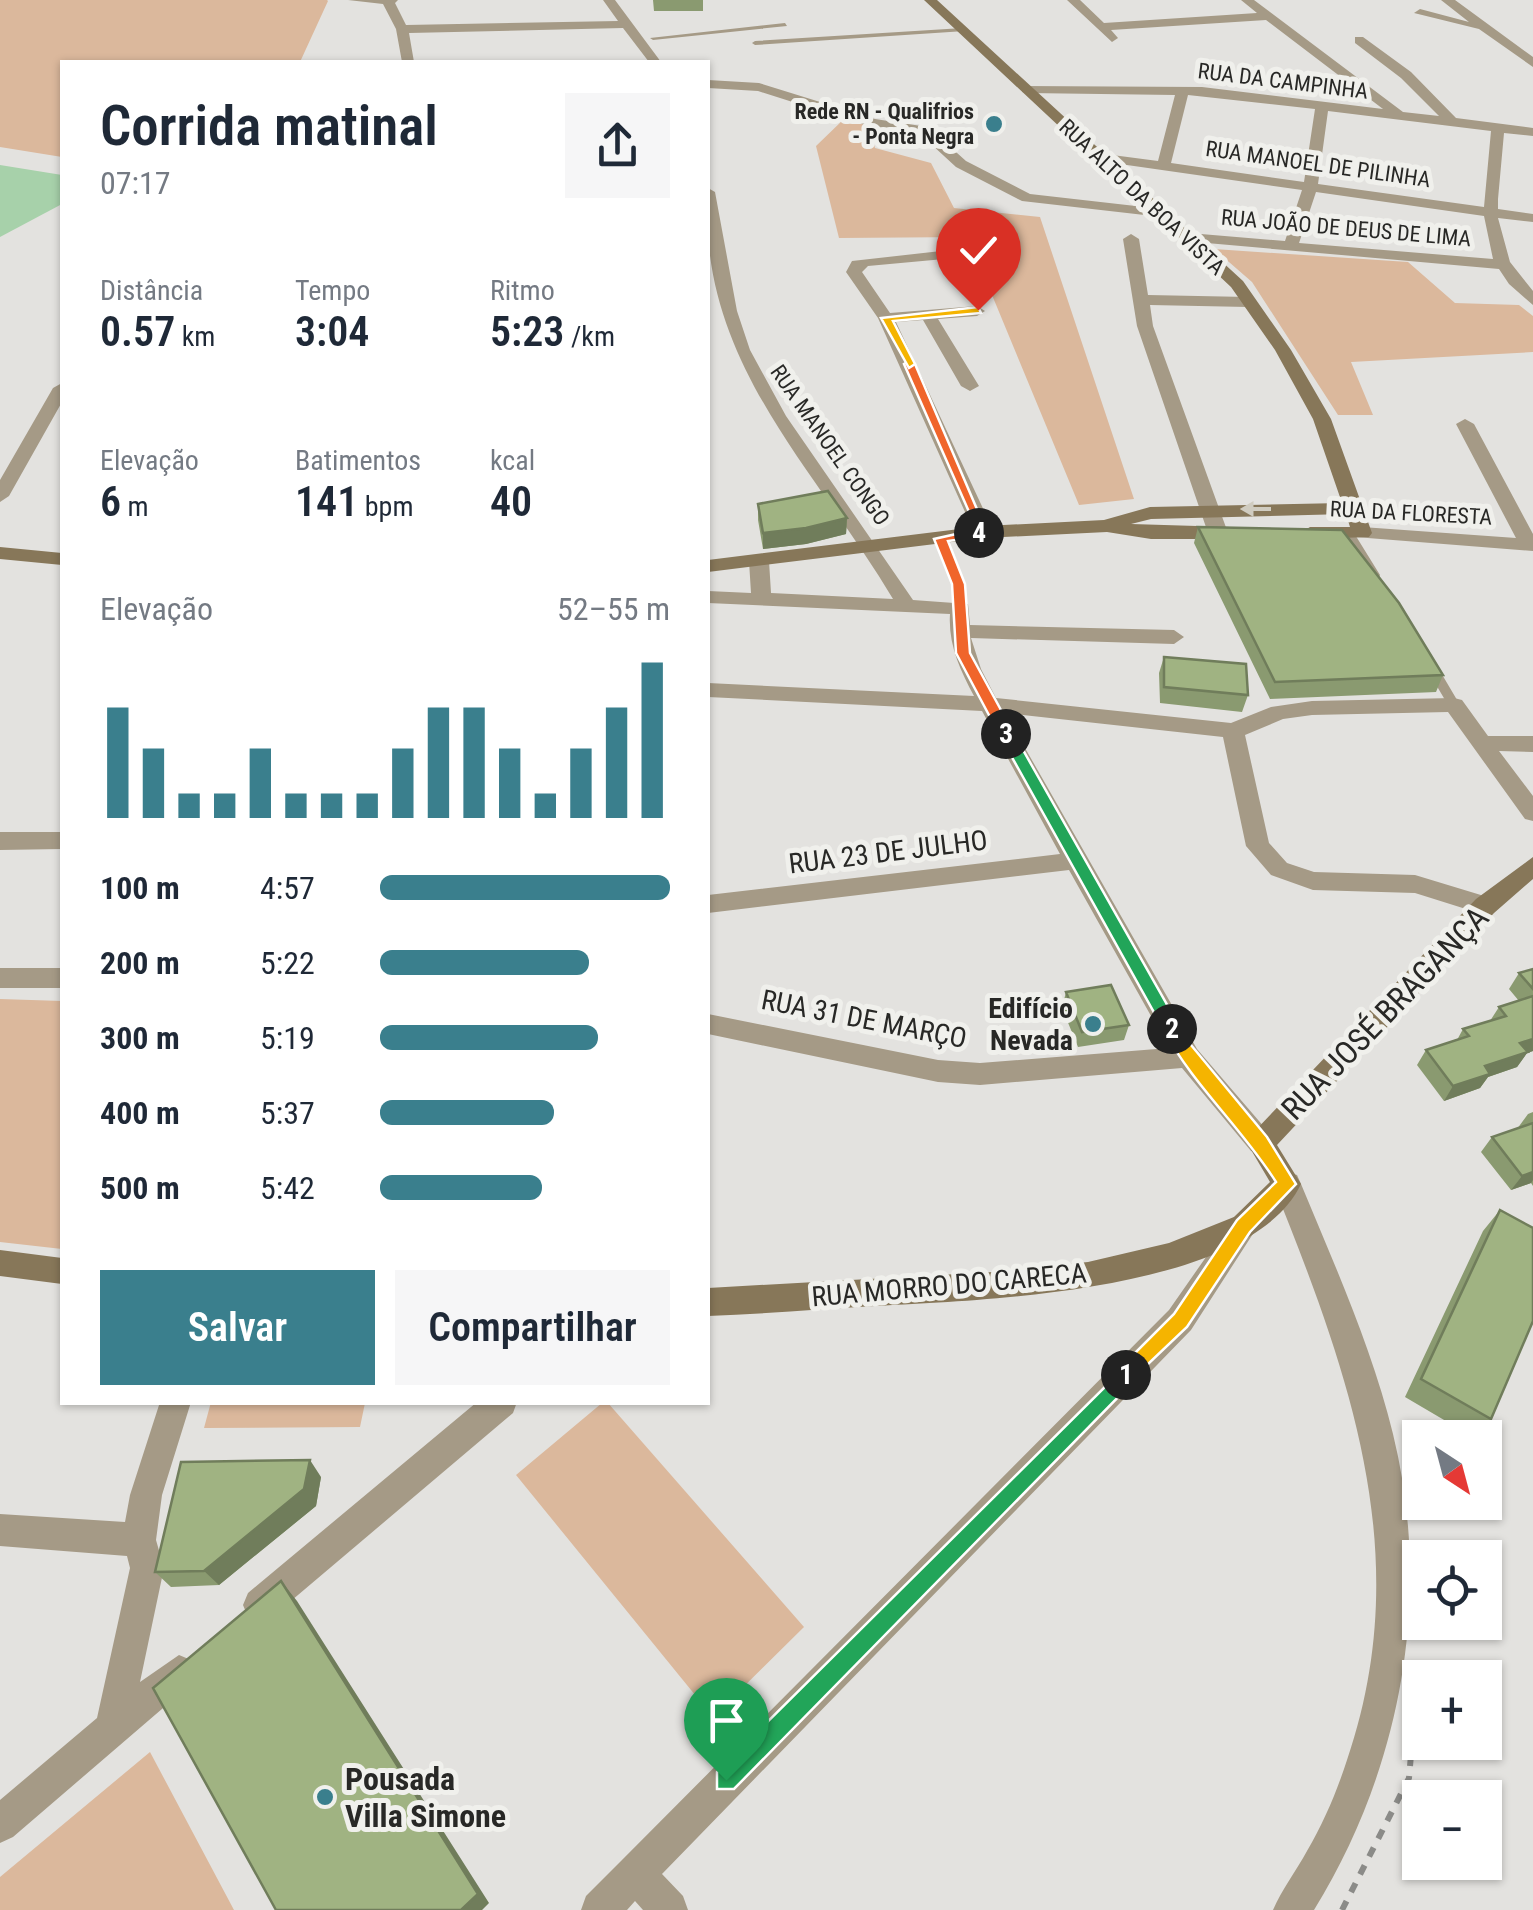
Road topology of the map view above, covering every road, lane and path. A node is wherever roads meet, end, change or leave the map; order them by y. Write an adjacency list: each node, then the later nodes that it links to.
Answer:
1 (390, 0): 9 (street); 15 (street)
2 (609, 0): 12 (street)
3 (930, 0): 16 (street, RUA ALTO DA BOA VISTA)
4 (1073, 0): 14 (street)
5 (1248, 0): 6 (street); 11 (street)
6 (1270, 0)
7 (1447, 0): 17 (street)
8 (1460, 0): 22 (street)
9 (356, 1)
10 (1420, 13): 17 (street)
11 (1269, 16): 14 (street); 30 (street)
12 (630, 24): 15 (street); 18 (street)
13 (785, 25): 18 (lane)
14 (1102, 27): 20 (street)
15 (402, 29): 23 (street)
16 (963, 30): 21 (lane); 27 (street, RUA ALTO DA BOA VISTA)
17 (1487, 30): 25 (street)
18 (647, 39): 24 (street)
19 (1359, 40): 31 (street)
20 (1115, 42)
21 (754, 43)
22 (1533, 52)
23 (408, 60)
24 (654, 60)
25 (1533, 63)
26 (710, 84): 39 (street)
27 (1027, 89): 28 (street, RUA DA CAMPINHA); 34 (street, RUA ALTO DA BOA VISTA)
28 (1183, 90): 29 (street, RUA DA CAMPINHA); 35 (street)
29 (1322, 108): 30 (street, RUA DA CAMPINHA); 36 (street)
30 (1399, 115): 31 (street, RUA DA CAMPINHA)
31 (1452, 122): 32 (street, RUA DA CAMPINHA)
32 (1498, 128): 33 (street, RUA DA CAMPINHA); 38 (street)
33 (1533, 132)
34 (1097, 157): 35 (street, RUA MANOEL DE PILINHA); 39 (street, RUA ALTO DA BOA VISTA)
35 (1164, 165): 36 (street, RUA MANOEL DE PILINHA)
36 (1311, 186): 38 (street, RUA MANOEL DE PILINHA); 43 (street)
37 (710, 203): 66 (street, RUA MANOEL CONGO)
38 (1490, 212): 40 (street, RUA MANOEL DE PILINHA); 45 (street)
39 (1162, 213): 42 (street, RUA ALTO DA BOA VISTA)
40 (1533, 218)
41 (1131, 238): 46 (street)
42 (1189, 238): 43 (street, RUA JOÃO DE DEUS DE LIMA); 48 (street, RUA ALTO DA BOA VISTA)
43 (1291, 245): 45 (street, RUA JOÃO DE DEUS DE LIMA)
44 (950, 254): 51 (street)
45 (1500, 264): 47 (street)
46 (1140, 300): 48 (street); 57 (street)
47 (1533, 300)
48 (1248, 302): 56 (street, RUA ALTO DA BOA VISTA)
49 (978, 310): 50 (street)
50 (928, 315): 51 (street); 52 (street)
51 (886, 318): 59 (street)
52 (970, 386)
53 (60, 391): 55 (street)
54 (1466, 424): 65 (street)
55 (0, 496)
56 (1353, 508): 57 (street, RUA DA FLORESTA, one-way to 57); 62 (street, RUA ALTO DA BOA VISTA)
57 (1212, 509): 58 (street, RUA DA FLORESTA); 63 (street)
58 (1106, 526): 59 (street, RUA DA FLORESTA); 63 (street, RUA DA FLORESTA)
59 (984, 532): 64 (street, RUA DA FLORESTA)
60 (1256, 533): 63 (street, RUA DA FLORESTA)
61 (1293, 533): 62 (street, RUA DA FLORESTA)
62 (1356, 533): 65 (street, RUA DA FLORESTA); 71 (lane)
63 (1218, 534)
64 (940, 539): 66 (street, RUA DA FLORESTA); 75 (lane)
65 (1531, 545)
66 (874, 549): 69 (street, RUA DA FLORESTA); 74 (street, RUA MANOEL CONGO)
67 (0, 553): 68 (street)
68 (60, 559)
69 (760, 560): 70 (street, RUA DA FLORESTA); 73 (street)
70 (710, 563)
71 (1379, 581)
72 (710, 598): 73 (street)
73 (761, 599): 74 (street)
74 (906, 604): 75 (street)
75 (960, 620): 76 (street); 79 (street)
76 (1174, 637)
77 (1428, 661): 80 (lane)
78 (710, 690): 79 (street)
79 (990, 704): 81 (street); 87 (street)
80 (1454, 704): 81 (street); 82 (street)
81 (1233, 731): 90 (street)
82 (1480, 743): 83 (street); 84 (street)
83 (1533, 744)
84 (1533, 813)
85 (0, 841): 86 (street)
86 (60, 841)
87 (1076, 861): 89 (street, RUA 23 DE JULHO); 94 (street)
88 (1533, 866): 90 (street, RUA JOSÉ BRAGANÇA)
89 (710, 904)
90 (1485, 906): 95 (street, RUA JOSÉ BRAGANÇA)
91 (0, 978): 92 (street)
92 (60, 978)
93 (710, 1024): 94 (street, RUA 31 DE MARÇO)
94 (1188, 1057): 95 (street)
95 (1261, 1143): 96 (street, RUA JOSÉ BRAGANÇA)
96 (1287, 1184): 97 (street); 113 (street)
97 (1244, 1226): 100 (street, RUA MORRO DO CARECA); 110 (street)
98 (0, 1263): 99 (street)
99 (60, 1271)
100 (710, 1302)
101 (175, 1405): 104 (street)
102 (498, 1405): 105 (street)
103 (0, 1530): 104 (street)
104 (139, 1540): 107 (street)
105 (233, 1627)
106 (203, 1652): 107 (street)
107 (114, 1726): 109 (street)
108 (1411, 1760): 114 (path)
109 (0, 1824)
110 (635, 1872): 111 (street); 112 (street)
111 (600, 1910)
112 (669, 1910)
113 (1292, 1910)
114 (1342, 1910)

